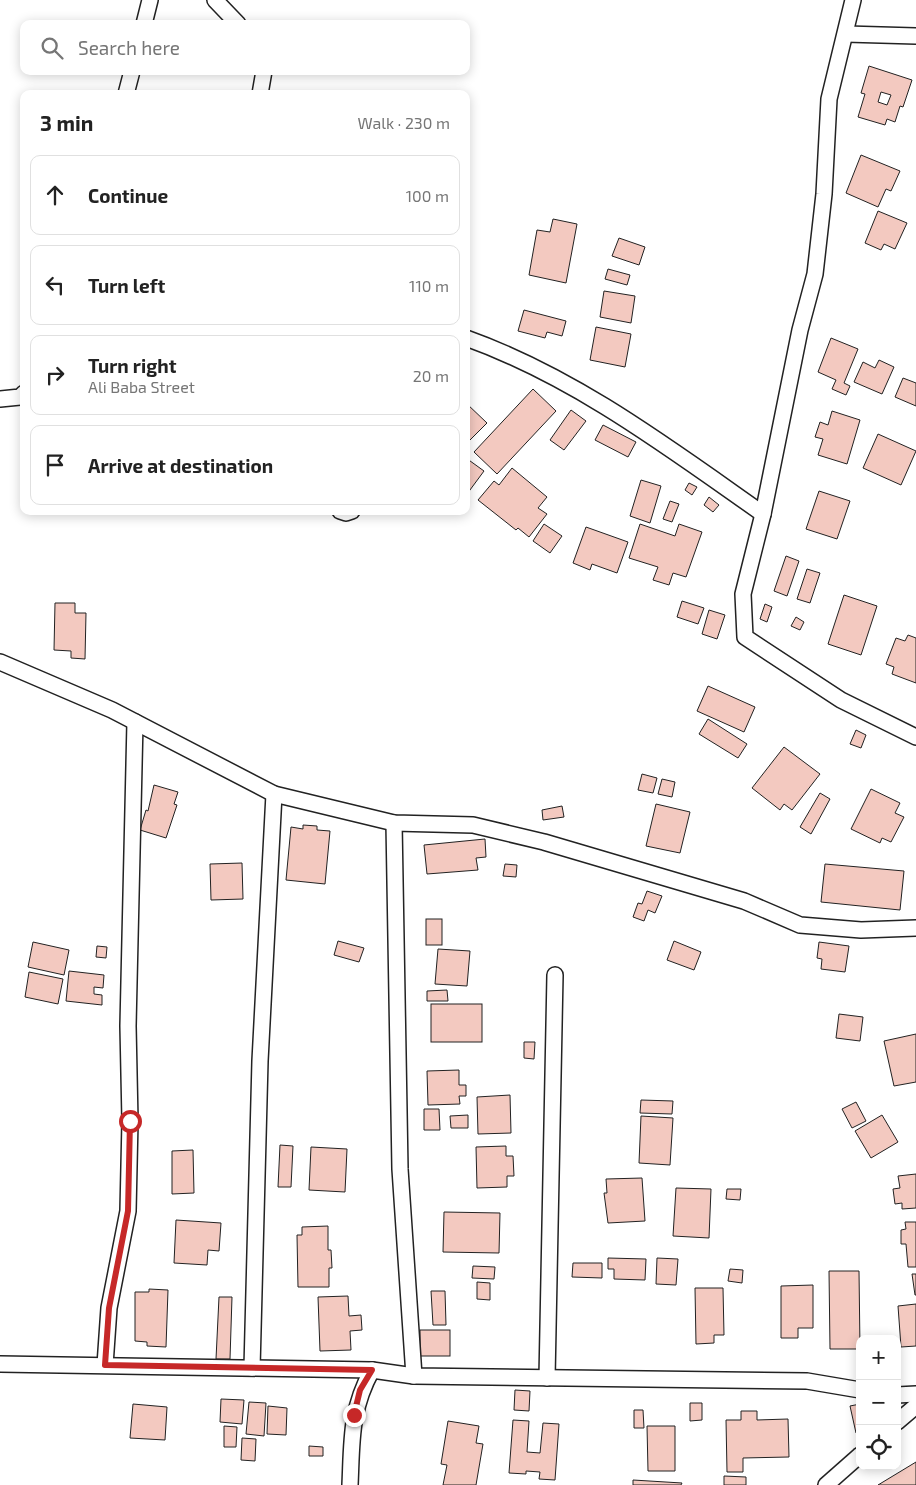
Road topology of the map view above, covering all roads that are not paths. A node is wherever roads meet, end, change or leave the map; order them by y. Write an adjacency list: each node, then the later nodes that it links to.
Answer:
1 (150, 0): 4 (street)
2 (215, 0): 5 (street)
3 (853, 0): 6 (street)
4 (145, 20)
5 (234, 20)
6 (846, 34): 7 (street); 15 (street)
7 (916, 36)
8 (131, 75): 10 (street)
9 (263, 75): 11 (street)
10 (127, 90)
11 (261, 90)
12 (470, 339): 15 (street)
13 (20, 396): 14 (street)
14 (0, 399)
15 (763, 514): 18 (street)
16 (0, 662): 17 (street)
17 (135, 722): 19 (street); 24 (street)
18 (916, 737)
19 (274, 794): 20 (street); 25 (street)
20 (394, 823): 21 (street); 27 (street)
21 (916, 928)
22 (555, 975): 28 (street)
23 (0, 1364): 24 (street)
24 (105, 1365): 25 (street)
25 (252, 1368): 26 (street)
26 (372, 1370): 27 (street); 35 (street)
27 (414, 1376): 28 (street)
28 (547, 1378): 29 (street)
29 (856, 1389)
30 (916, 1394): 31 (street)
31 (901, 1395)
32 (916, 1406): 33 (street)
33 (901, 1419)
34 (856, 1459): 36 (street)
35 (350, 1485)
36 (826, 1485)

